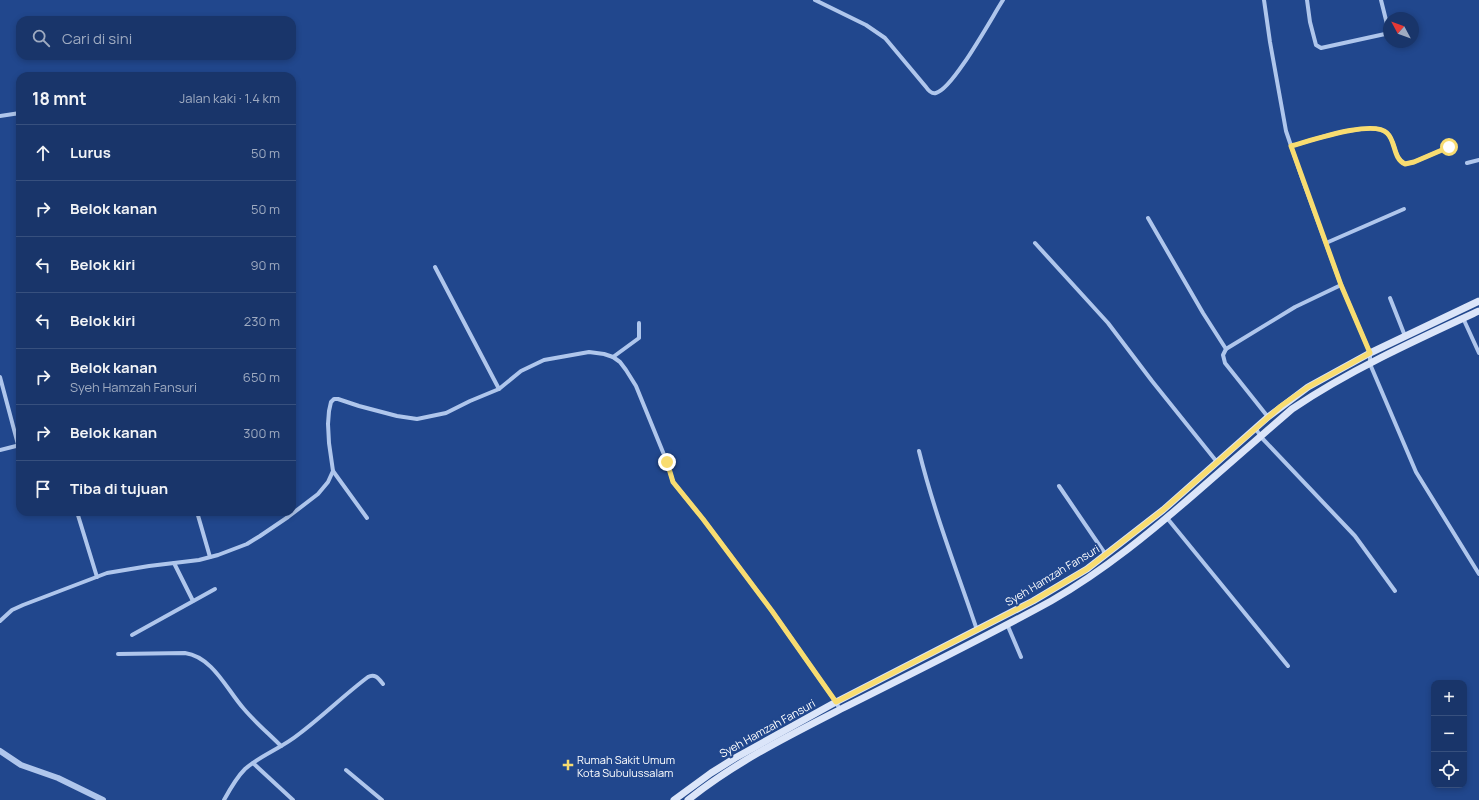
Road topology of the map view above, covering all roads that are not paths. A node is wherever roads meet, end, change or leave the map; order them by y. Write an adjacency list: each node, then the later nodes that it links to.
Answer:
1 (815, 0): 2 (street)
2 (1003, 0)
3 (1264, 0): 8 (street)
4 (1306, 0): 5 (street)
5 (1381, 0)
6 (16, 114): 7 (street)
7 (0, 116)
8 (1291, 146): 9 (street); 15 (street)
9 (1449, 147)
10 (1479, 160): 11 (street)
11 (1467, 163)
12 (1404, 209): 15 (street)
13 (1148, 218): 24 (street)
14 (1035, 243): 38 (street)
15 (1326, 243): 17 (street)
16 (435, 266): 30 (street)
17 (1341, 285): 24 (street); 25 (street)
18 (1390, 298): 23 (street)
19 (1479, 300): 23 (main road, Syeh Hamzah Fansuri)
20 (1479, 311): 21 (main road, Syeh Hamzah Fansuri)
21 (1463, 318): 26 (street); 28 (main road, Syeh Hamzah Fansuri)
22 (639, 323): 27 (street)
23 (1405, 336): 25 (main road, Syeh Hamzah Fansuri)
24 (1226, 349): 31 (street)
25 (1370, 353): 28 (street); 31 (main road, Syeh Hamzah Fansuri)
26 (1479, 353)
27 (613, 358): 30 (street); 65 (street)
28 (1370, 364): 34 (main road, Syeh Hamzah Fansuri); 52 (street)
29 (0, 378): 33 (street)
30 (499, 389): 39 (street)
31 (1268, 417): 32 (main road, Syeh Hamzah Fansuri)
32 (1256, 429): 34 (street); 38 (main road, Syeh Hamzah Fansuri)
33 (16, 434)
34 (1261, 437): 46 (main road, Syeh Hamzah Fansuri); 55 (street)
35 (16, 446): 36 (street)
36 (0, 450)
37 (918, 451): 59 (street)
38 (1217, 462): 47 (main road, Syeh Hamzah Fansuri)
39 (333, 471): 41 (street); 45 (street)
40 (1059, 486): 49 (street)
41 (296, 511)
42 (78, 516): 53 (street)
43 (198, 516): 50 (street)
44 (289, 516): 50 (street)
45 (367, 518)
46 (1167, 518): 48 (main road, Syeh Hamzah Fansuri); 63 (street)
47 (1122, 543): 48 (main road); 49 (main road, Syeh Hamzah Fansuri)
48 (1126, 551): 58 (main road, Syeh Hamzah Fansuri)
49 (1107, 556): 59 (main road, Syeh Hamzah Fansuri)
50 (210, 557): 51 (street)
51 (174, 563): 53 (street); 56 (street)
52 (1479, 574)
53 (97, 577): 57 (street)
54 (215, 589): 56 (street)
55 (1395, 591)
56 (193, 601): 60 (street)
57 (0, 621)
58 (1007, 624): 62 (street); 66 (main road, Syeh Hamzah Fansuri)
59 (977, 630): 65 (main road, Syeh Hamzah Fansuri)
60 (132, 635)
61 (118, 654): 67 (street)
62 (1021, 657)
63 (1288, 666)
64 (383, 684): 67 (street)
65 (836, 702): 66 (street); 71 (main road, Syeh Hamzah Fansuri)
66 (840, 710): 72 (main road, Syeh Hamzah Fansuri)
67 (281, 746): 69 (street)
68 (0, 751): 73 (street)
69 (254, 763): 74 (street); 75 (street)
70 (346, 770): 76 (street)
71 (696, 784): 72 (main road); 77 (main road, Syeh Hamzah Fansuri)
72 (699, 791): 78 (main road, Syeh Hamzah Fansuri)
73 (103, 800)
74 (224, 800)
75 (293, 800)
76 (382, 800)
77 (674, 800)
78 (688, 800)

